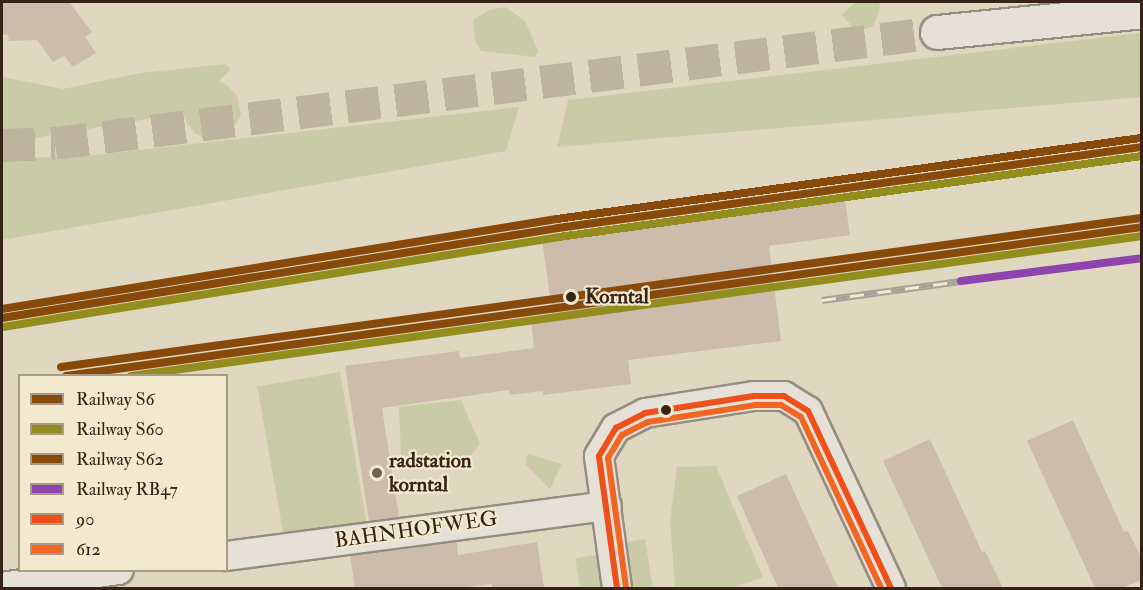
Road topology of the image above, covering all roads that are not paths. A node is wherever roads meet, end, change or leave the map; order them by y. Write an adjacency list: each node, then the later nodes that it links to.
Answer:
1 (1142, 11): 2 (main road)
2 (937, 32)
3 (607, 506): 4 (street, BAHNHOFWEG); 7 (street); 8 (street)
4 (228, 556)
5 (105, 572): 6 (street)
6 (2, 587)
7 (617, 588)
8 (891, 588)

